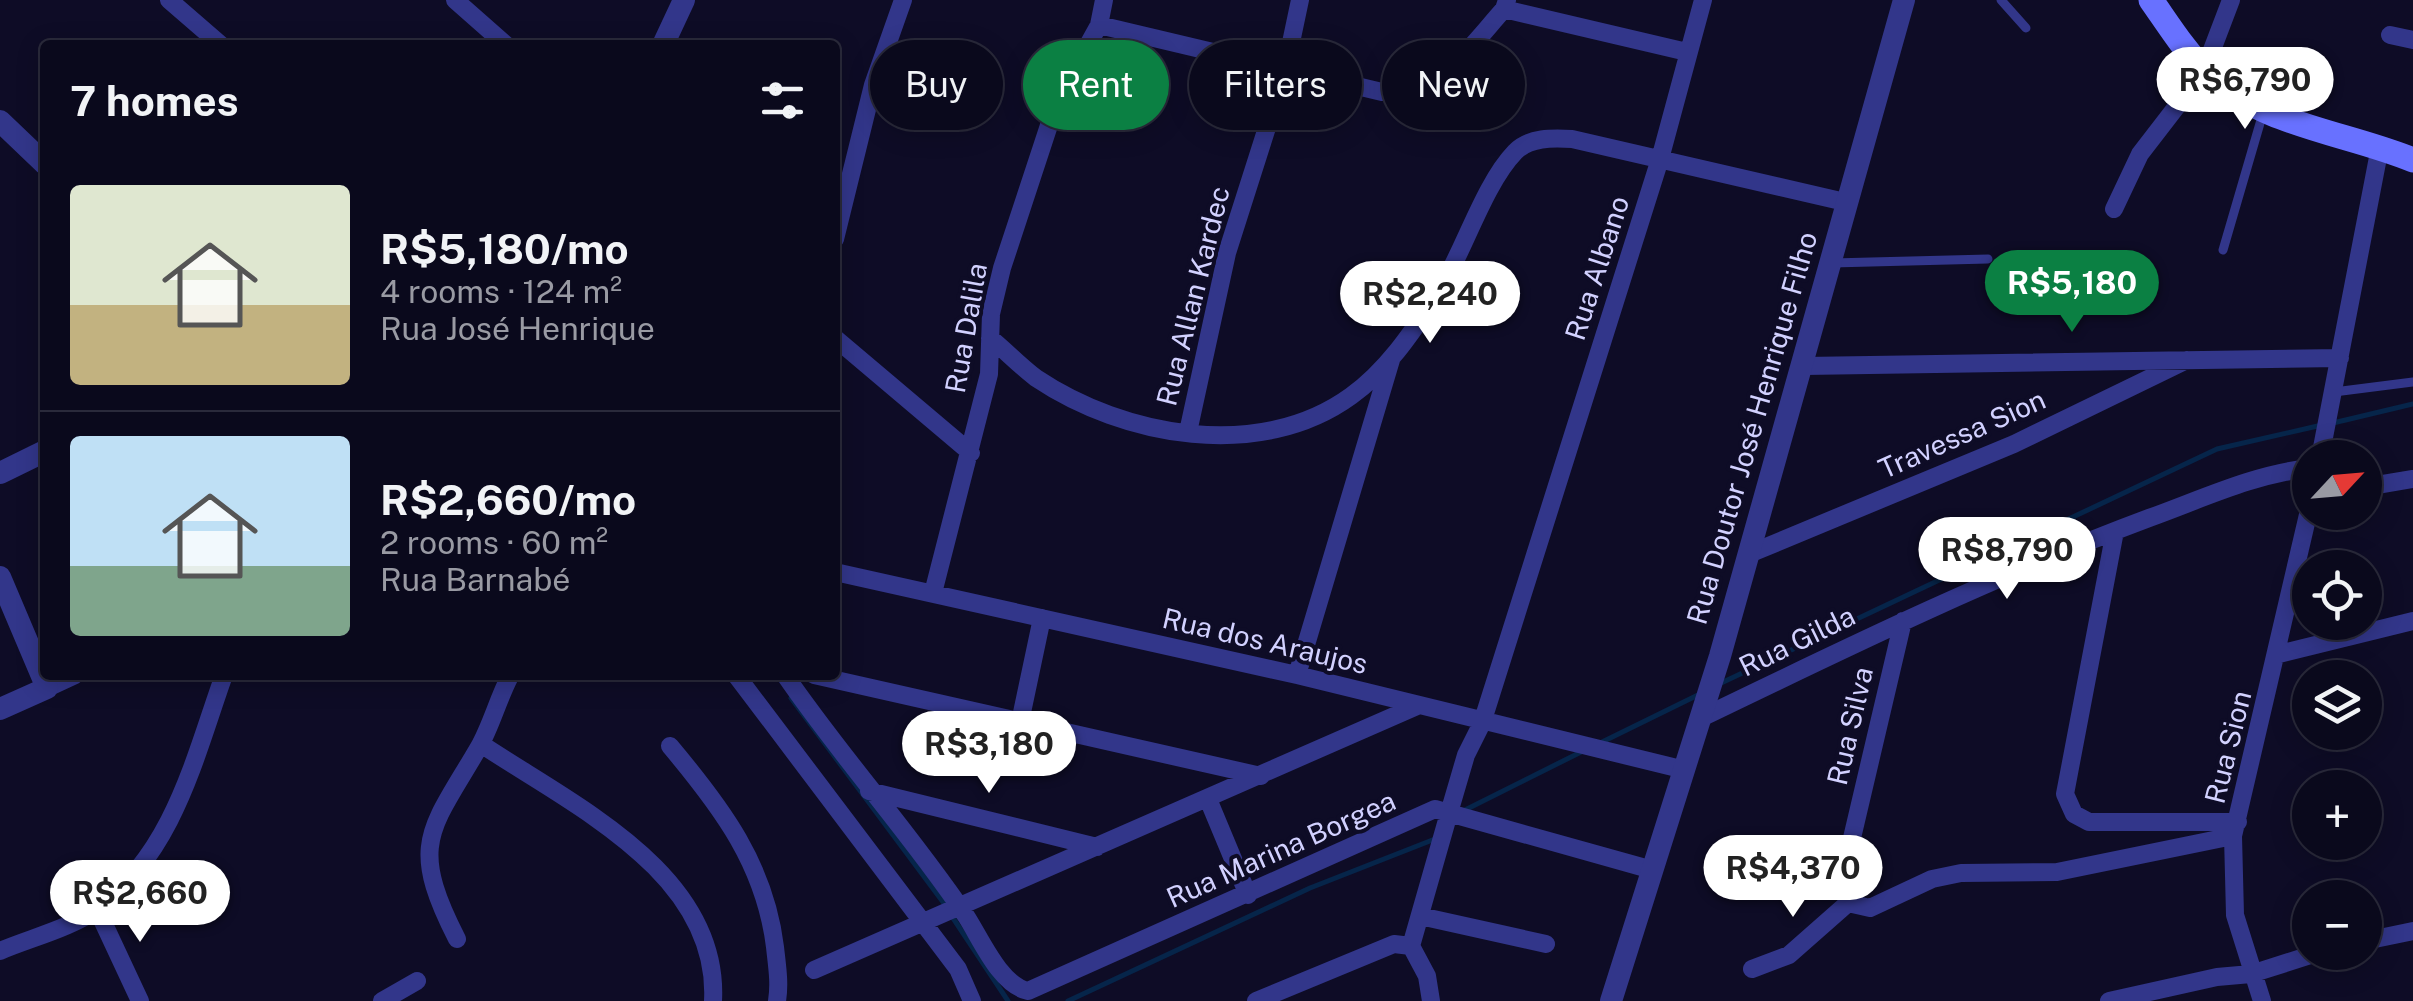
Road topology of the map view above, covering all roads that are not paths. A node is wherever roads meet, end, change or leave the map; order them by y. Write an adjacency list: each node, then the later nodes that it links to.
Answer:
1 (169, 0): 16 (street)
2 (684, 0): 18 (street)
3 (903, 0): 34 (street)
4 (1104, 0): 13 (street, Rua Dalila)
5 (1300, 0): 19 (street, Rua Allan Kardec)
6 (1703, 0): 22 (street, Rua Albano)
7 (1904, 0): 32 (street, Rua Doutor José Henrique Filho)
8 (2001, 0): 14 (lane)
9 (2151, 0): 23 (main road)
10 (2230, 0): 23 (street)
11 (461, 2): 17 (street)
12 (1506, 5): 22 (street); 24 (street)
13 (1099, 25): 21 (street); 38 (street, Rua Dalila)
14 (2026, 28)
15 (2390, 35): 20 (street)
16 (215, 40)
17 (501, 40)
18 (665, 40)
19 (1292, 40)
20 (2413, 40)
21 (1189, 47)
22 (1687, 52): 30 (street, Rua Albano)
23 (2204, 71): 25 (main road); 33 (street)
24 (1362, 88)
25 (2263, 110): 28 (main road); 35 (lane)
26 (0, 121): 29 (street)
27 (1266, 130): 46 (street, Rua Allan Kardec)
28 (2380, 148): 31 (main road); 41 (street)
29 (40, 159)
30 (1660, 159): 32 (street); 42 (street); 78 (street, Rua Albano)
31 (2413, 160)
32 (1845, 202): 37 (street, Rua Doutor José Henrique Filho)
33 (2114, 209)
34 (840, 219)
35 (2223, 250)
36 (1988, 259): 37 (lane)
37 (1832, 263): 43 (street, Rua Doutor José Henrique Filho)
38 (990, 338): 46 (street); 49 (street, Rua Dalila)
39 (840, 342): 49 (street)
40 (2194, 357): 41 (street); 43 (street); 56 (street, Travessa Sion)
41 (2340, 358): 45 (street)
42 (1391, 360): 46 (street); 65 (street)
43 (1804, 366): 56 (street, Rua Doutor José Henrique Filho)
44 (2413, 382): 45 (lane)
45 (2334, 392): 47 (street)
46 (1188, 432)
47 (2324, 440)
48 (40, 453): 51 (street)
49 (971, 453): 59 (street, Rua Dalila)
50 (2292, 471): 54 (street, Rua Gilda)
51 (0, 473)
52 (2413, 479): 53 (street)
53 (2382, 484)
54 (2115, 530): 61 (street, Rua Gilda); 86 (street)
55 (2305, 530): 63 (street, Rua Sion)
56 (1749, 554): 74 (street, Rua Doutor José Henrique Filho)
57 (840, 573): 59 (street, Rua dos Araujos)
58 (0, 578): 64 (street)
59 (933, 594): 60 (street, Rua dos Araujos)
60 (1042, 618): 65 (street, Rua dos Araujos); 77 (street)
61 (1903, 621): 74 (street, Rua Gilda); 90 (street, Rua Silva)
62 (2413, 621): 63 (street)
63 (2278, 654): 86 (street, Rua Sion)
64 (40, 670)
65 (1297, 676): 75 (street, Rua dos Araujos)
66 (45, 680): 73 (street)
67 (64, 680): 73 (street)
68 (222, 680): 92 (street)
69 (508, 680): 79 (street)
70 (740, 680): 94 (street)
71 (789, 680): 83 (street)
72 (836, 680): 77 (street)
73 (48, 688): 76 (street)
74 (1707, 698): 81 (street, Rua Doutor José Henrique Filho)
75 (1416, 706): 78 (street, Rua dos Araujos); 82 (street)
76 (0, 709)
77 (1020, 722): 82 (street)
78 (1482, 722): 81 (street, Rua dos Araujos); 85 (street)
79 (481, 744): 97 (street); 109 (street)
80 (670, 746): 110 (street)
81 (1681, 768): 88 (street, Rua Doutor José Henrique Filho)
82 (1261, 776): 84 (street)
83 (869, 791): 87 (street); 91 (street)
84 (1208, 799): 87 (street); 89 (street)
85 (1451, 820): 88 (street); 89 (street, Rua Marina Borgea); 93 (street)
86 (2236, 829): 90 (street); 104 (street, Rua Sion)
87 (1098, 847): 91 (street)
88 (1649, 869): 113 (street, Rua Doutor José Henrique Filho)
89 (1248, 895): 91 (street, Rua Marina Borgea)
90 (1848, 903): 102 (street)
91 (956, 905): 94 (street)
92 (97, 909): 100 (street); 107 (street)
93 (1420, 916): 98 (street); 99 (street)
94 (923, 921): 103 (street); 111 (street)
95 (2413, 931): 96 (street)
96 (2382, 937)
97 (457, 940)
98 (1546, 944)
99 (1412, 946): 106 (street); 112 (street)
100 (0, 952)
101 (2292, 961): 104 (street)
102 (1752, 969)
103 (814, 970)
104 (2251, 974): 114 (street); 115 (street, Rua Sion)
105 (417, 980): 108 (street)
106 (1436, 1000)
107 (140, 1001)
108 (382, 1001)
109 (713, 1001)
110 (777, 1001)
111 (972, 1001)
112 (1256, 1001)
113 (1612, 1001)
114 (2109, 1001)
115 (2262, 1001)

